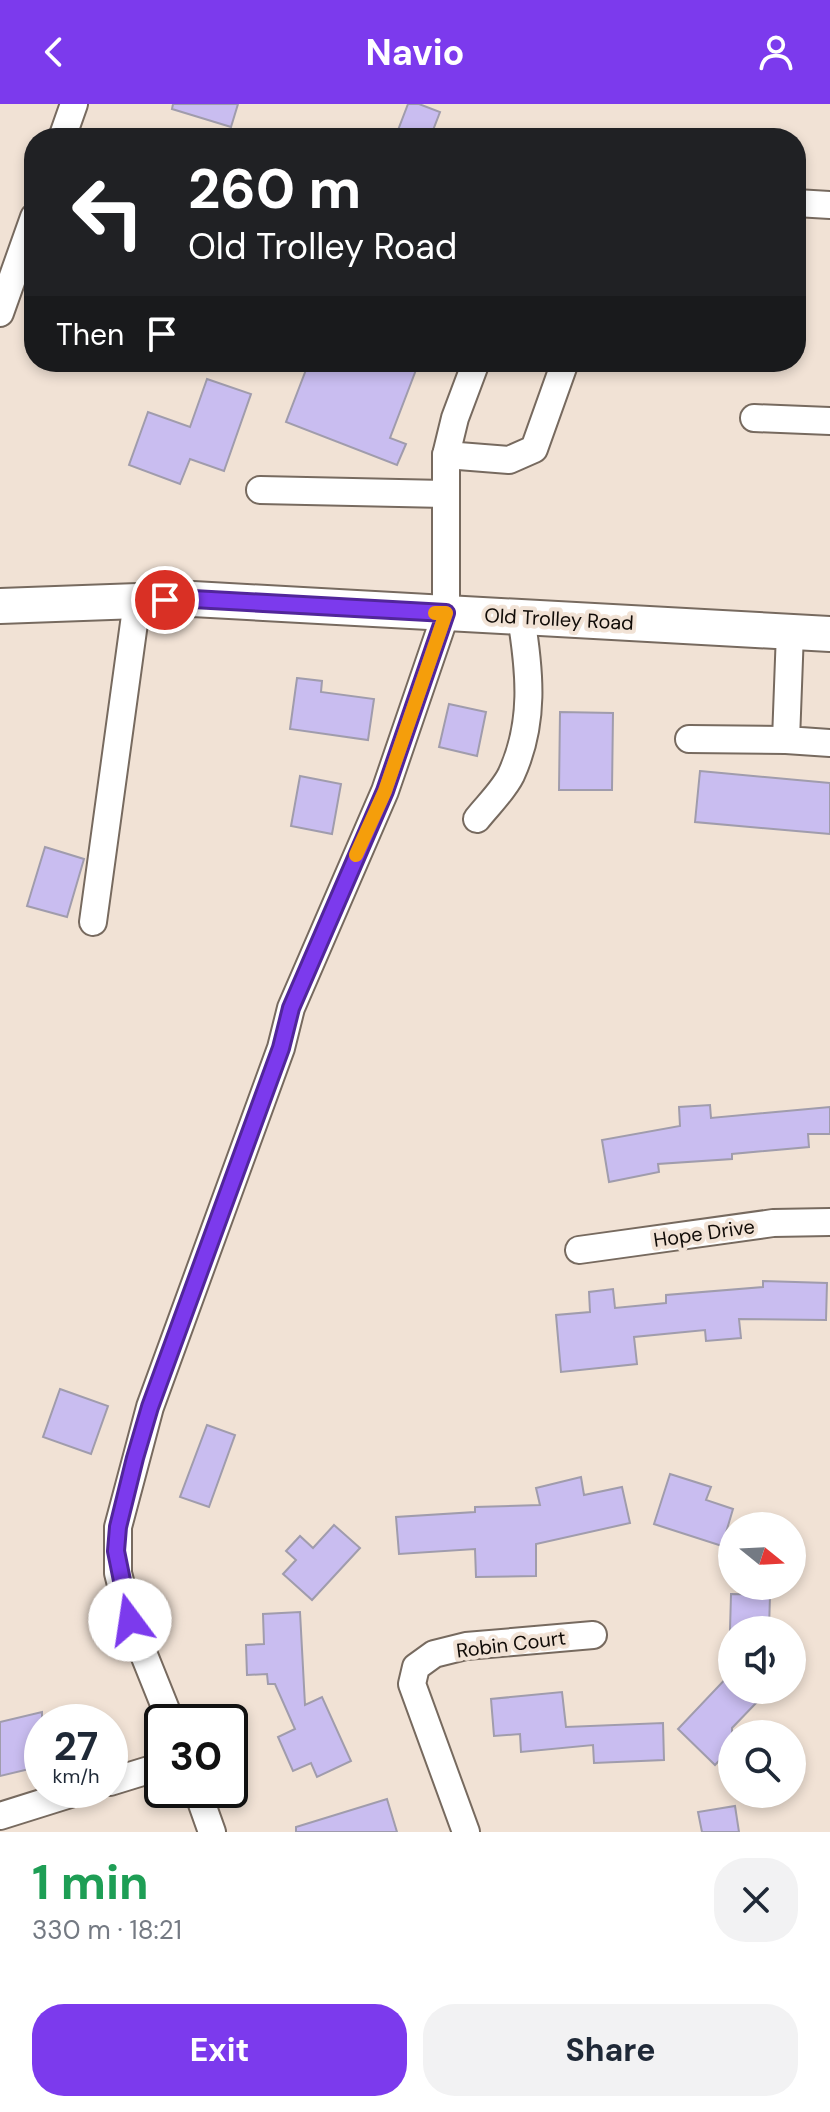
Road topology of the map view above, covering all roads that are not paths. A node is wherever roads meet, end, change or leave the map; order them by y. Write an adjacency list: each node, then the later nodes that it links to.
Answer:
1 (74, 104): 2 (street)
2 (66, 128)
3 (806, 204): 4 (street)
4 (830, 205)
5 (24, 239): 6 (street)
6 (6, 279): 7 (street)
7 (0, 313)
8 (472, 372): 12 (street)
9 (561, 372): 12 (street)
10 (754, 418): 11 (street)
11 (830, 421)
12 (446, 455): 14 (street)
13 (260, 490): 14 (street)
14 (445, 494): 17 (street)
15 (137, 601): 16 (main road, Old Trolley Road); 17 (main road, Old Trolley Road); 25 (street)
16 (0, 606)
17 (446, 613): 18 (main road, Old Trolley Road); 29 (street)
18 (521, 617): 19 (main road, Old Trolley Road); 24 (street)
19 (790, 632): 20 (main road, Old Trolley Road); 22 (street)
20 (830, 634)
21 (689, 739): 22 (street)
22 (786, 740): 23 (street)
23 (830, 743)
24 (477, 819)
25 (93, 922)
26 (830, 1222): 27 (street, Hope Drive)
27 (579, 1250)
28 (593, 1635): 34 (street, Robin Court)
29 (164, 1704)
30 (26, 1808): 32 (street)
31 (203, 1808): 33 (street)
32 (0, 1816)
33 (212, 1832)
34 (466, 1832)

